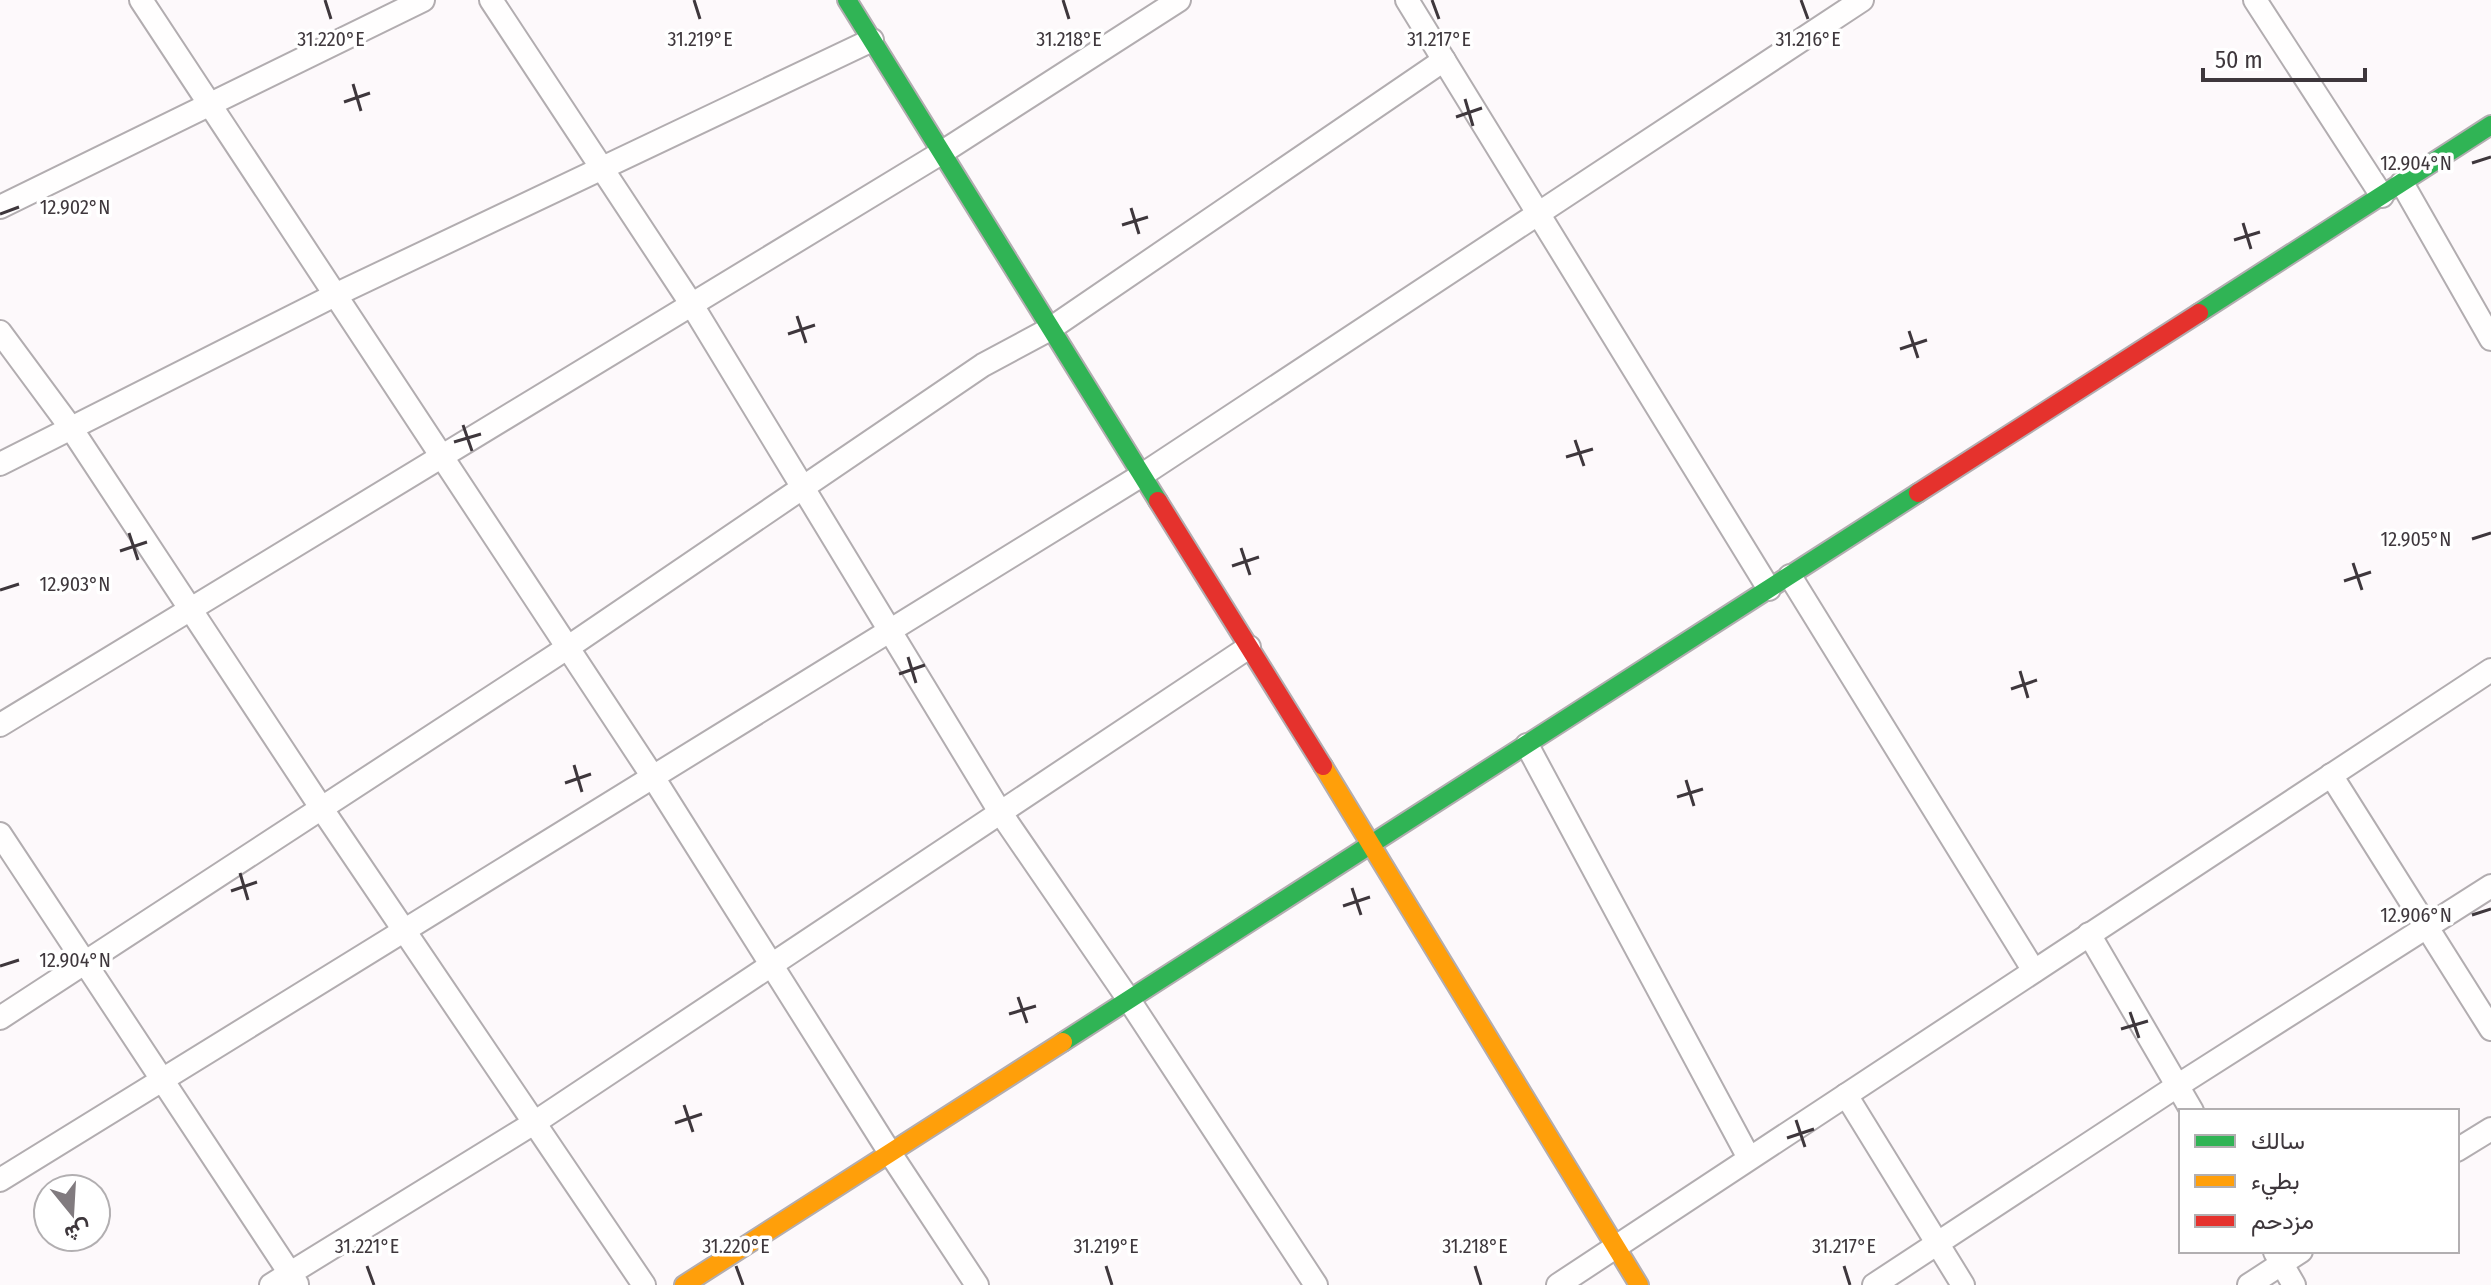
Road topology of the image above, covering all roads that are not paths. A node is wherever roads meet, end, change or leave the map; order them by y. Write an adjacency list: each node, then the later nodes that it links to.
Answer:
1 (141, 0): 11 (street)
2 (423, 0): 11 (street)
3 (491, 0): 14 (street)
4 (847, 0): 9 (street)
5 (1179, 0): 13 (street)
6 (1407, 0): 10 (street)
7 (2255, 0): 16 (street)
8 (1847, 4): 18 (street)
9 (872, 40): 13 (street); 14 (street)
10 (1444, 60): 18 (street); 21 (street)
11 (211, 104): 17 (street); 19 (street)
12 (2491, 125): 15 (street)
13 (941, 153): 20 (street); 21 (street)
14 (602, 168): 19 (street); 20 (street)
15 (2402, 183): 16 (street); 23 (street)
16 (2382, 196): 29 (street)
17 (0, 207)
18 (1539, 213): 27 (street); 30 (street)
19 (335, 295): 24 (street); 25 (street)
20 (692, 305): 25 (street); 28 (street)
21 (1050, 329): 27 (street); 28 (street)
22 (0, 332): 24 (street)
23 (2491, 339)
24 (71, 428): 26 (street); 31 (street)
25 (441, 458): 31 (street); 34 (street)
26 (0, 464)
27 (1142, 475): 32 (street); 33 (street)
28 (802, 488): 32 (street); 34 (street)
29 (1790, 576): 30 (street); 50 (street)
30 (1769, 589): 37 (street)
31 (190, 610): 36 (street); 40 (street)
32 (891, 630): 39 (street); 41 (street)
33 (1249, 647): 41 (street); 43 (street)
34 (567, 648): 39 (street); 40 (street)
35 (2491, 670): 38 (street)
36 (0, 725)
37 (1527, 745): 43 (street); 62 (street)
38 (2331, 775): 45 (street); 47 (street)
39 (653, 777): 46 (street); 49 (street)
40 (322, 809): 46 (street); 48 (street)
41 (1000, 812): 49 (street); 51 (street)
42 (0, 834): 48 (street)
43 (1371, 844): 51 (street); 65 (street)
44 (2491, 886): 45 (street)
45 (2427, 927): 53 (street); 55 (street)
46 (403, 931): 54 (street); 58 (street)
47 (2089, 934): 50 (street); 55 (street)
48 (86, 964): 52 (street); 54 (street)
49 (771, 965): 58 (street); 61 (street)
50 (2034, 971): 56 (street)
51 (1129, 1000): 61 (street); 71 (street)
52 (0, 1018)
53 (2491, 1029)
54 (162, 1079): 63 (street); 67 (street)
55 (2177, 1086): 57 (street); 64 (street)
56 (1846, 1095): 62 (street); 64 (street)
57 (2191, 1109)
58 (534, 1123): 67 (street); 68 (street)
59 (2491, 1129): 60 (street)
60 (2459, 1149)
61 (890, 1153): 69 (street); 70 (street)
62 (1749, 1158): 65 (street)
63 (0, 1180)
64 (1938, 1243): 74 (street); 75 (street)
65 (1616, 1247): 72 (street); 73 (street)
66 (2278, 1257): 76 (street); 77 (street)
67 (286, 1281)
68 (644, 1285)
69 (684, 1285)
70 (977, 1285)
71 (1316, 1285)
72 (1558, 1285)
73 (1639, 1285)
74 (1874, 1285)
75 (1963, 1285)
76 (2249, 1285)
77 (2294, 1285)

